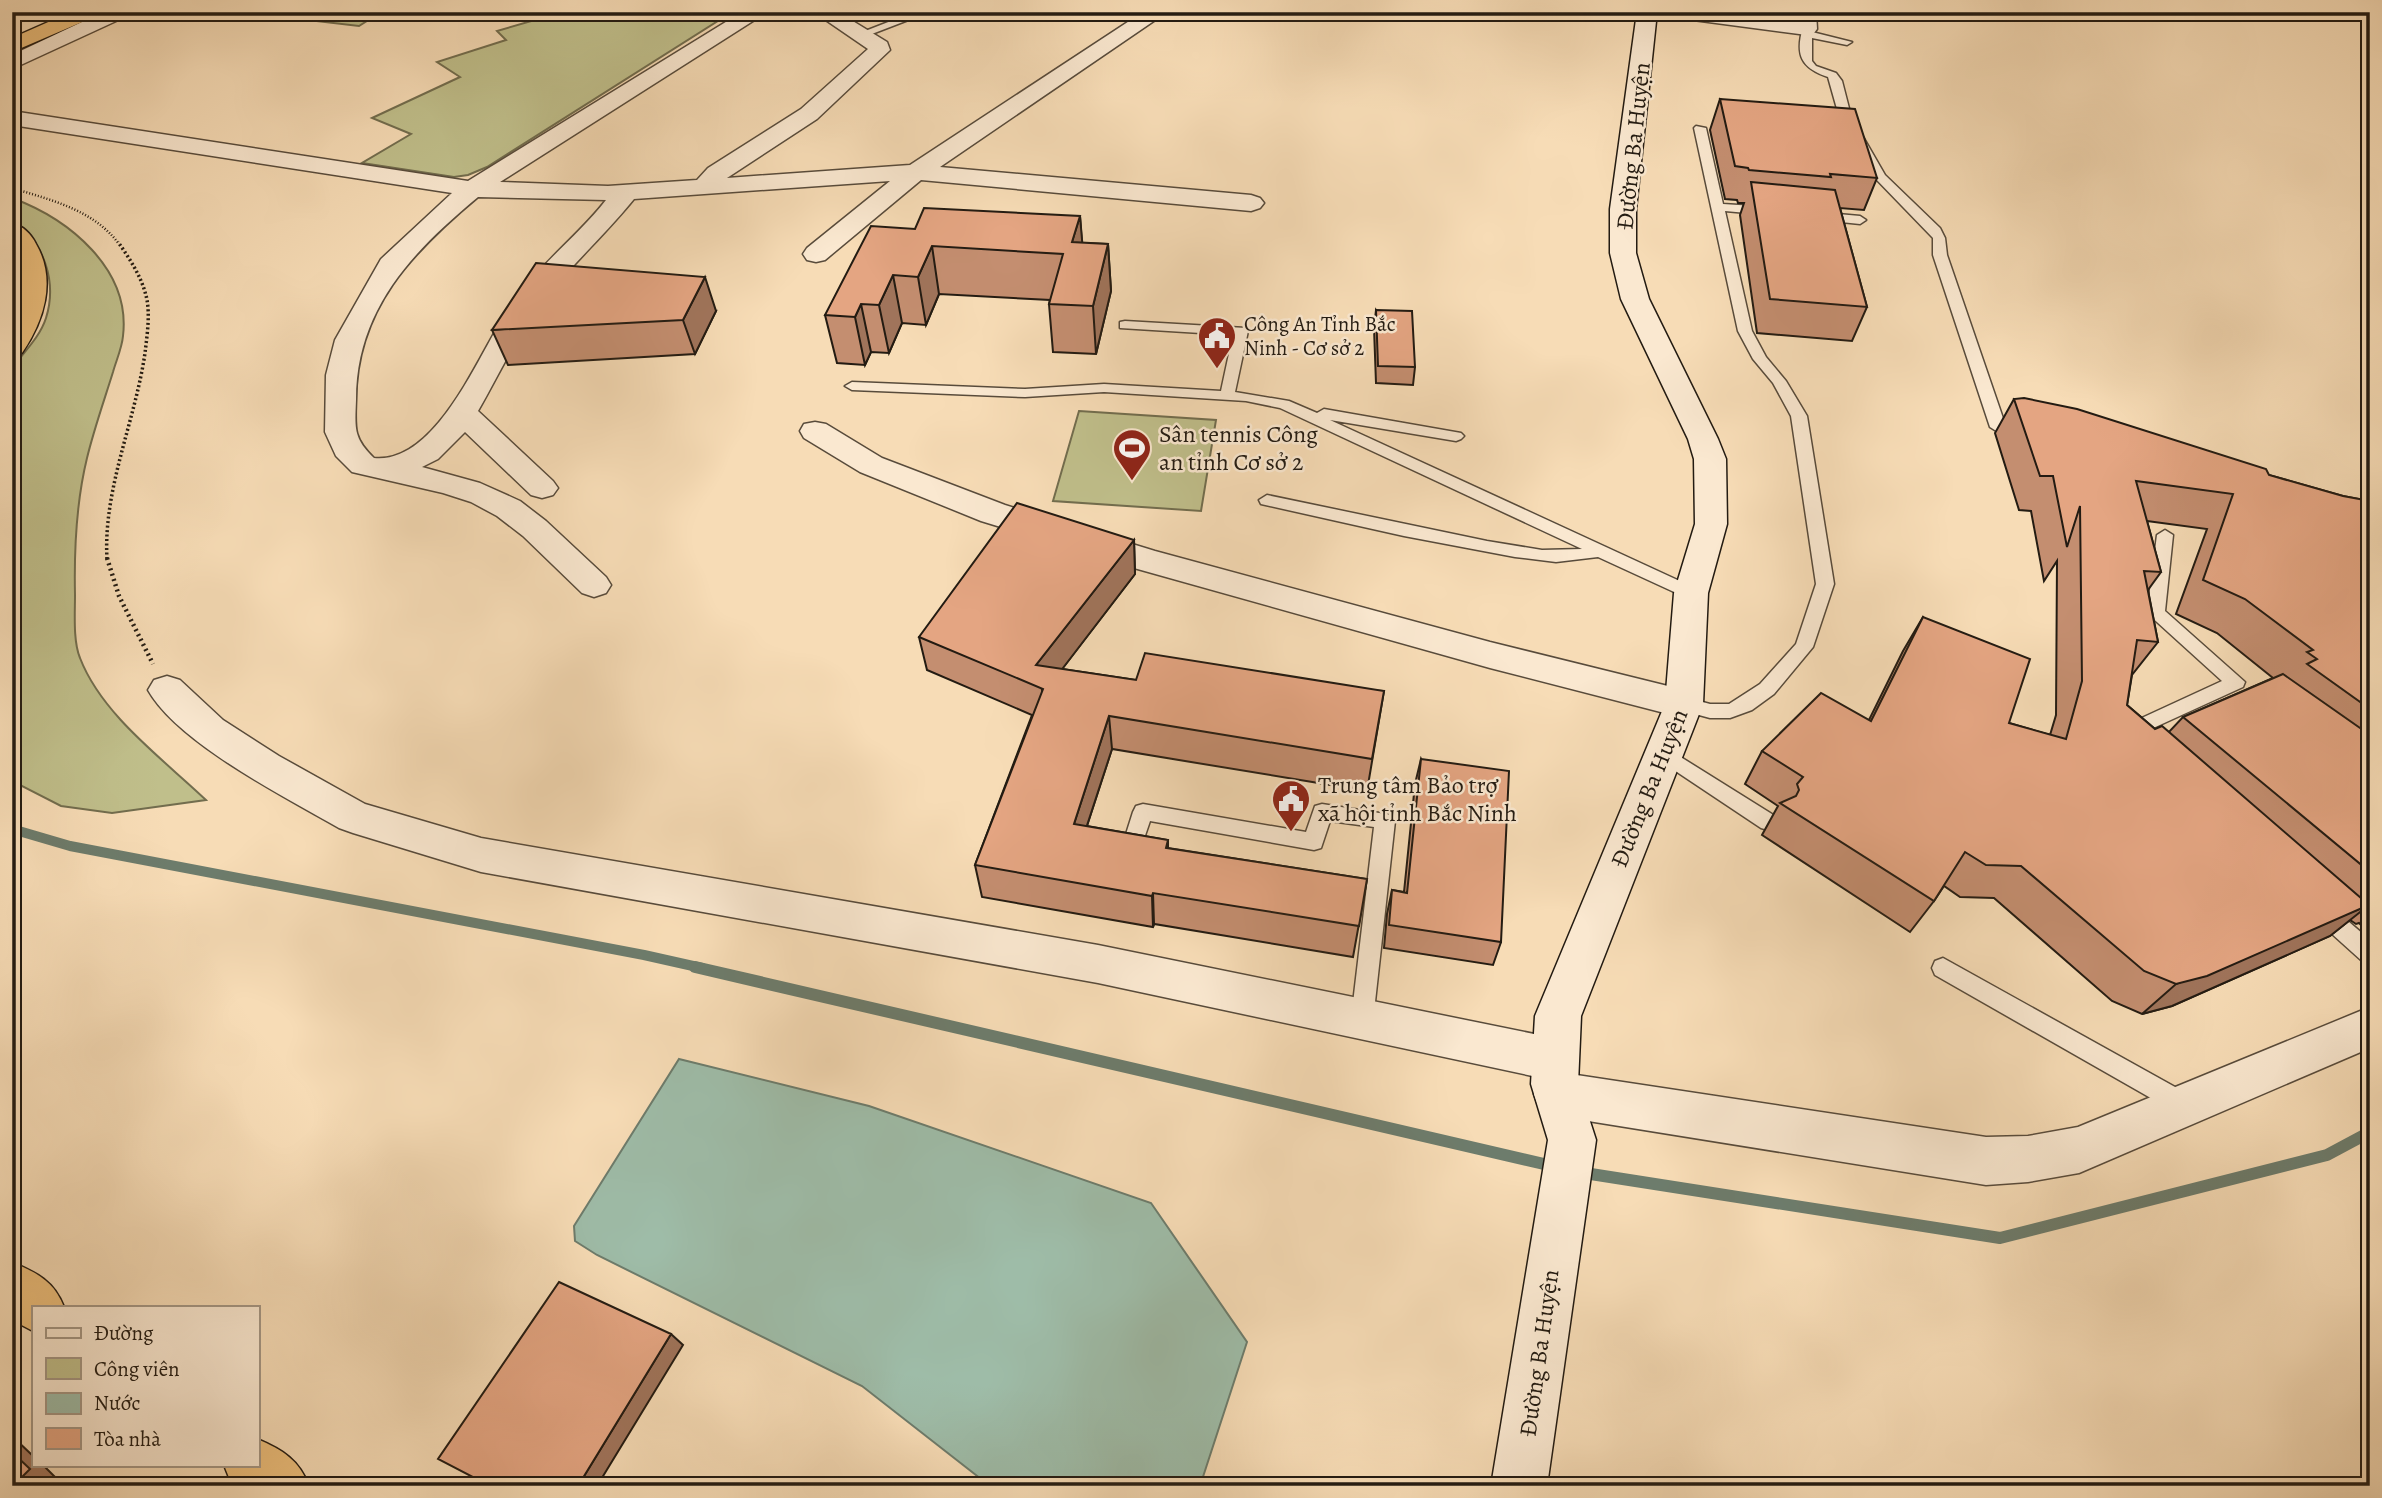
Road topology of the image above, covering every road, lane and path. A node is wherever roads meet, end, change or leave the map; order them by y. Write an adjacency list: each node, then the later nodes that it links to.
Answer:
1 (71, 12): 12 (highway)
2 (89, 12): 14 (highway)
3 (120, 12): 15 (street)
4 (757, 12): 21 (street)
5 (824, 12): 11 (street)
6 (924, 12): 11 (lane)
7 (1157, 12): 18 (street)
8 (1647, 12): 45 (street, Đường Ba Huyện)
9 (1678, 12): 10 (street)
10 (1807, 25): 13 (lane); 36 (lane)
11 (860, 35): 19 (street)
12 (12, 38)
13 (1847, 42)
14 (12, 46)
15 (12, 63)
16 (12, 118): 21 (street)
17 (1700, 128): 24 (lane)
18 (916, 172): 19 (street); 23 (street); 29 (street)
19 (705, 185): 22 (street)
20 (12, 188): 46 (path)
21 (472, 189): 22 (street); 39 (street)
22 (627, 191): 35 (street)
23 (1251, 204)
24 (1717, 207): 25 (lane); 47 (lane)
25 (1782, 213)
26 (1808, 215): 27 (lane)
27 (1860, 220)
28 (12, 232): 31 (highway)
29 (816, 254)
30 (1125, 326): 33 (lane)
31 (12, 347)
32 (852, 386): 33 (lane)
33 (1227, 396): 34 (lane)
34 (1299, 410): 38 (lane); 43 (lane)
35 (462, 412): 39 (street); 40 (street)
36 (1998, 427)
37 (815, 431): 47 (street)
38 (1456, 436)
39 (377, 469): 44 (street)
40 (542, 488)
41 (1267, 500): 43 (lane)
42 (2165, 535): 49 (lane)
43 (1598, 551): 45 (lane)
44 (594, 585)
45 (1691, 593): 47 (street, Đường Ba Huyện)
46 (167, 690): 55 (street)
47 (1684, 704): 48 (street, Đường Ba Huyện)
48 (1663, 753): 50 (lane); 57 (street, Đường Ba Huyện)
49 (2141, 754)
50 (1768, 822)
51 (1131, 850): 55 (lane)
52 (2308, 899): 53 (lane)
53 (2370, 954)
54 (1943, 968): 58 (lane)
55 (1363, 1020): 57 (street)
56 (2370, 1027): 58 (street)
57 (1561, 1094): 58 (street); 63 (street, Đường Ba Huyện)
58 (2186, 1106)
59 (12, 1288): 60 (highway)
60 (37, 1306)
61 (253, 1466): 62 (highway)
62 (281, 1486)
63 (1519, 1486)

